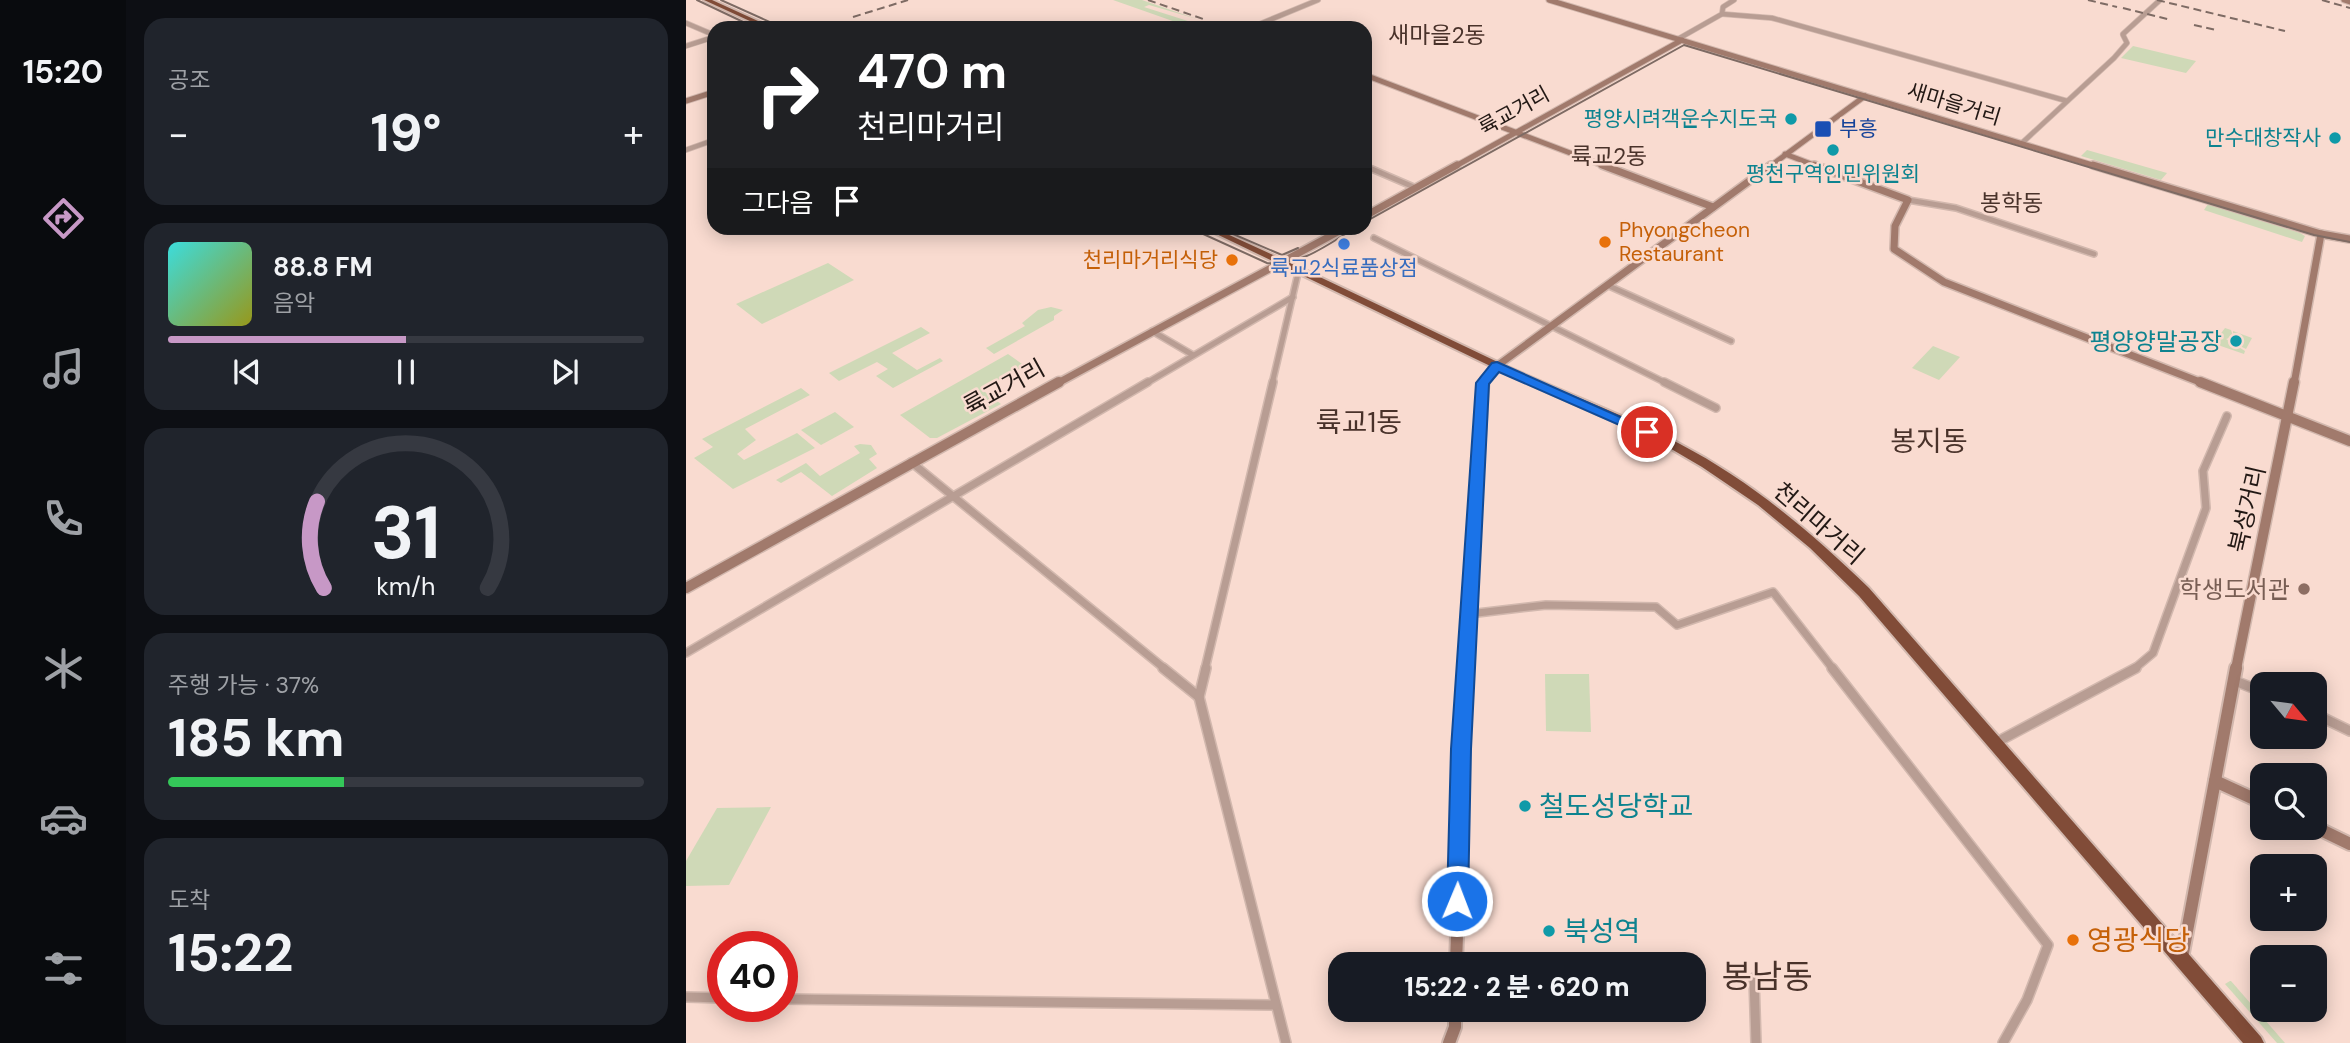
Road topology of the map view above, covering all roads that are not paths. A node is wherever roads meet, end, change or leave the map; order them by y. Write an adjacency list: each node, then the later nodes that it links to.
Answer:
1 (707, 0): 9 (highway)
2 (1318, 0): 10 (street)
3 (1549, 0): 14 (street, 새마을거리)
4 (1734, 0): 8 (street)
5 (2160, 0): 20 (street)
6 (2344, 0): 7 (street)
7 (2350, 2)
8 (1722, 14): 14 (street); 20 (street)
9 (754, 21)
10 (1267, 21)
11 (686, 23): 12 (street)
12 (707, 33)
13 (707, 38): 15 (street)
14 (1680, 40): 18 (street, 새마을거리); 21 (street, 륙교거리)
15 (686, 46)
16 (1372, 78): 21 (street)
17 (707, 94): 19 (street)
18 (1865, 96): 23 (street, 새마을거리); 25 (street)
19 (686, 101)
20 (2067, 101): 23 (street)
21 (1519, 131): 27 (street, 륙교거리); 29 (street)
22 (707, 142): 24 (street)
23 (2022, 143): 31 (street, 새마을거리)
24 (686, 150)
25 (1785, 154): 28 (street); 29 (street)
26 (1372, 169): 27 (street)
27 (1416, 188): 30 (street, 륙교거리)
28 (1908, 200): 36 (street); 48 (street)
29 (1713, 207): 39 (street)
30 (1372, 212)
31 (2321, 234): 35 (street, 새마을거리); 48 (street, 북성거리)
32 (1224, 235): 37 (highway, 천리마거리)
33 (1332, 235): 37 (street, 륙교거리)
34 (1374, 238): 41 (street)
35 (2350, 239)
36 (2094, 254)
37 (1282, 261): 38 (highway, 천리마거리); 42 (street, 륙교거리)
38 (1299, 269): 40 (street); 45 (highway, 천리마거리)
39 (1607, 285): 41 (street); 43 (street)
40 (1293, 297): 44 (street); 57 (street)
41 (1551, 326): 45 (street); 46 (street)
42 (1152, 331): 44 (street); 50 (street, 륙교거리)
43 (1731, 341)
44 (1193, 355): 51 (street)
45 (1497, 366): 53 (street); 60 (highway, 천리마거리)
46 (1716, 408)
47 (2227, 416): 60 (street)
48 (2288, 417): 49 (street); 55 (street, 북성거리)
49 (2350, 441)
50 (911, 462): 51 (street); 52 (street, 륙교거리)
51 (952, 496): 54 (street); 57 (street)
52 (686, 588)
53 (1469, 614): 65 (street); 76 (street)
54 (686, 653)
55 (2235, 681): 56 (street); 61 (street, 북성거리)
56 (2250, 687)
57 (1199, 697): 71 (street)
58 (2328, 720): 59 (street)
59 (2350, 731)
60 (1997, 742): 66 (highway, 천리마거리)
61 (2215, 780): 62 (street); 66 (street, 북성거리)
62 (2250, 797)
63 (2327, 833): 64 (street)
64 (2350, 844)
65 (1456, 952)
66 (2182, 958): 77 (highway, 천리마거리)
67 (1754, 978): 75 (street)
68 (686, 997): 69 (street)
69 (707, 998)
70 (798, 999): 71 (street)
71 (1275, 1006): 73 (street)
72 (1455, 1022): 74 (street)
73 (1286, 1043)
74 (1448, 1043)
75 (1756, 1043)
76 (2003, 1043)
77 (2255, 1043)

